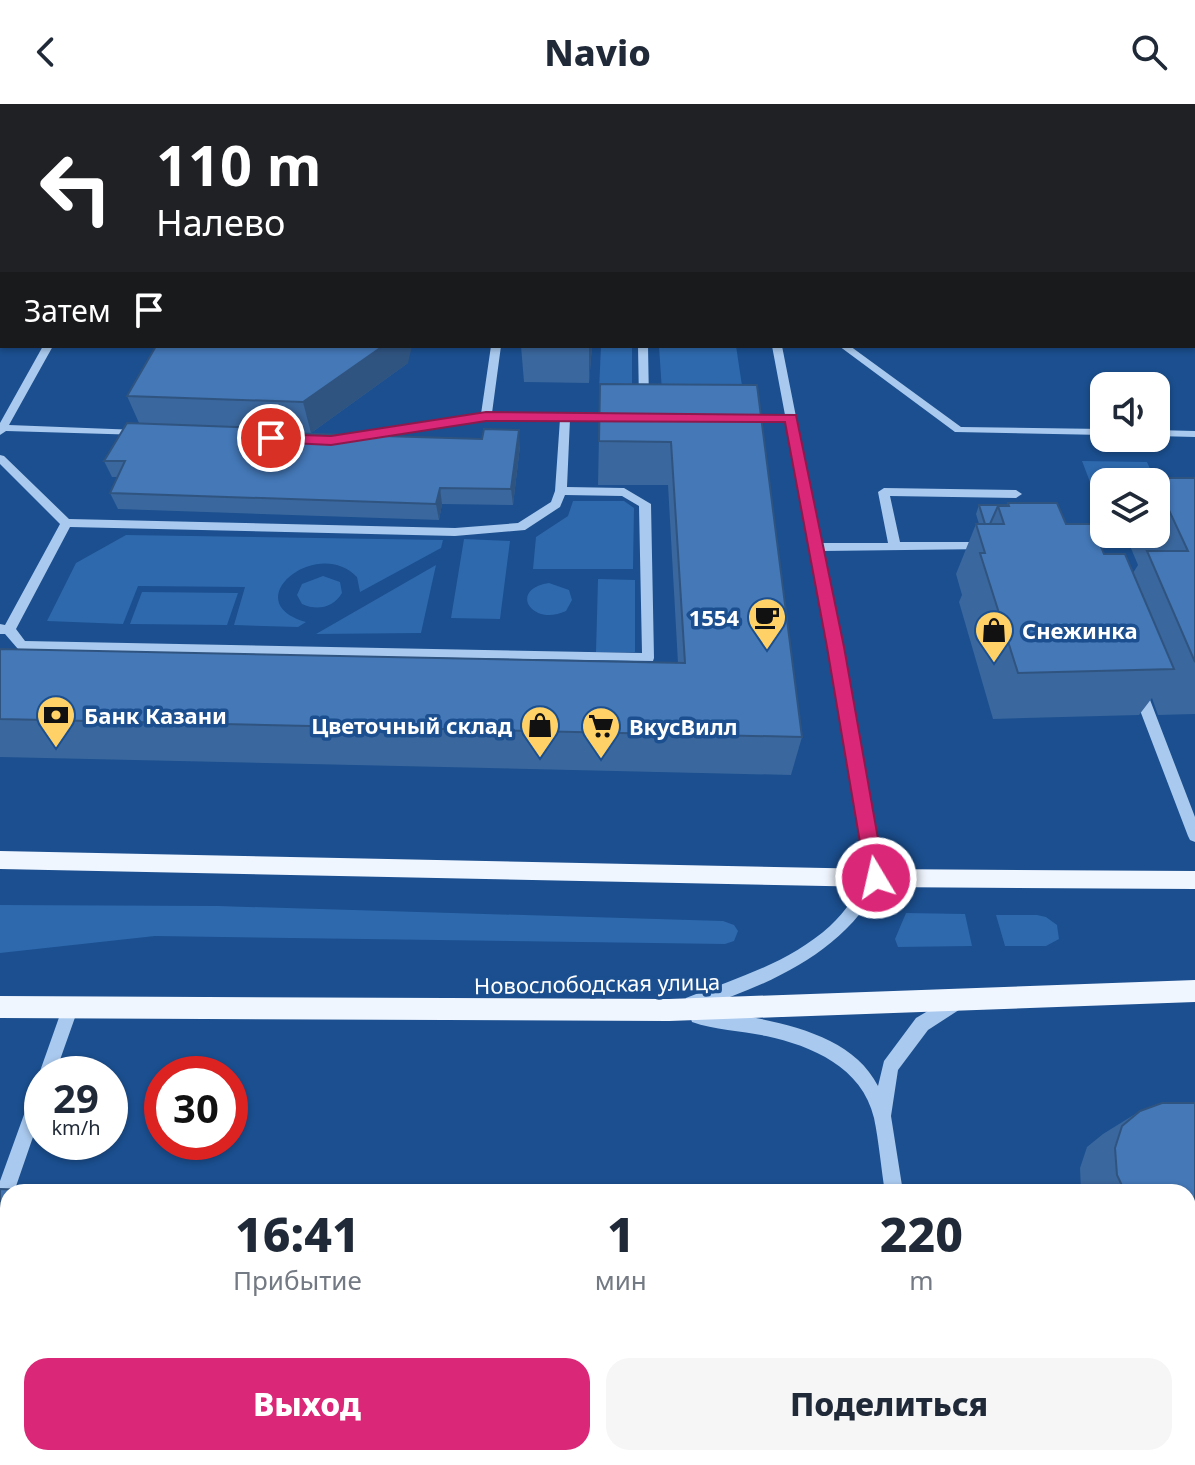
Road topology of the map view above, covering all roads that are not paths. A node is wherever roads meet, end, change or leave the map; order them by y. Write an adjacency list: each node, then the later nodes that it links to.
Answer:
1 (47, 348): 12 (street)
2 (496, 348): 6 (street)
3 (643, 348): 9 (street)
4 (777, 348): 11 (street)
5 (847, 348): 13 (street)
6 (486, 416): 7 (street); 17 (street)
7 (565, 416): 8 (street); 19 (street)
8 (628, 417)
9 (644, 417)
10 (729, 418): 11 (street)
11 (791, 418): 24 (street)
12 (1, 430): 14 (street)
13 (1090, 432)
14 (143, 433)
15 (1170, 434): 16 (street)
16 (1193, 436)
17 (331, 440)
18 (0, 458): 21 (street)
19 (561, 491): 21 (street); 25 (street)
20 (1016, 494): 22 (street)
21 (66, 523): 25 (street)
22 (895, 546): 23 (street); 24 (street)
23 (1005, 546)
24 (817, 547): 29 (street)
25 (5, 630)
26 (1134, 679): 27 (street)
27 (1195, 836)
28 (0, 860): 29 (main road)
29 (876, 878): 30 (main road); 35 (street)
30 (1195, 880)
31 (1195, 991): 32 (main road, Новослободская улица)
32 (963, 998): 35 (main road, Новослободская улица); 37 (street)
33 (0, 1007): 34 (main road, Новослободская улица)
34 (70, 1009): 35 (main road, Новослободская улица); 36 (street)
35 (669, 1010): 37 (street)
36 (53, 1056)
37 (882, 1116): 40 (street)
38 (24, 1138): 39 (street)
39 (8, 1184)
40 (893, 1184)

